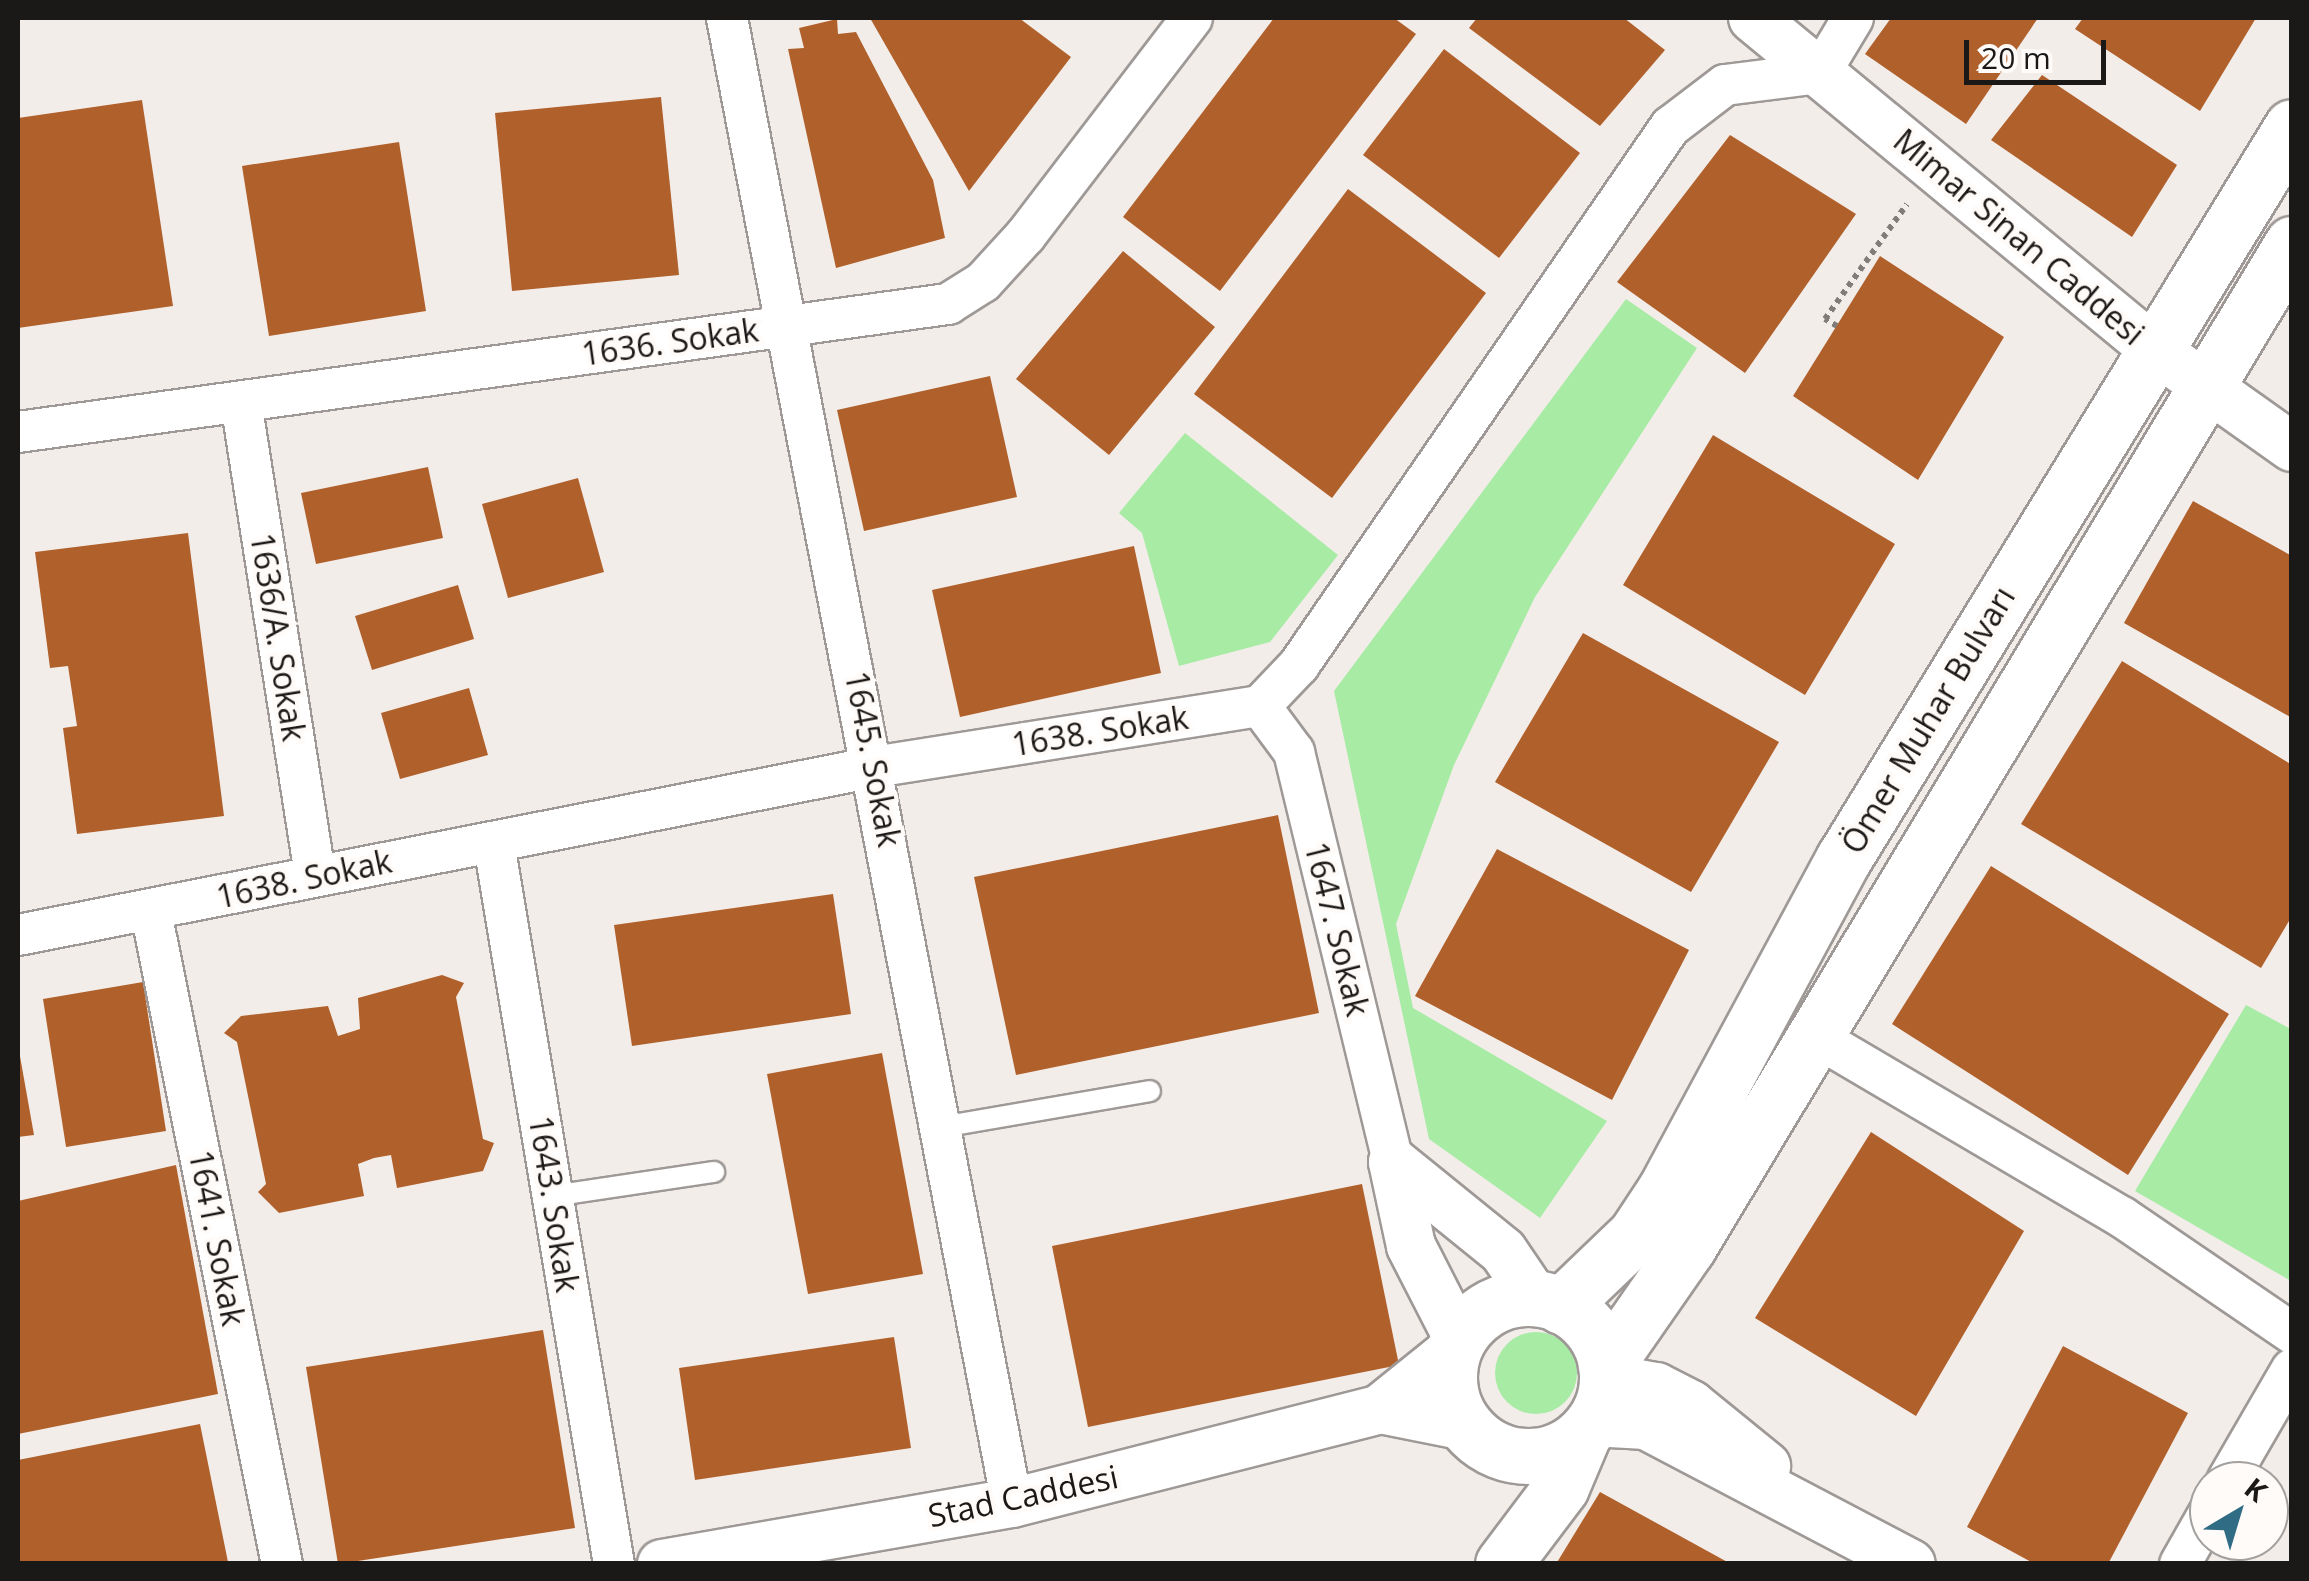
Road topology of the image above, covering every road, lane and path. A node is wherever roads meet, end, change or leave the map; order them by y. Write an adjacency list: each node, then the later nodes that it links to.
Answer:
1 (726, 18): 9 (street, 1645. Sokak)
2 (1192, 18): 9 (street, 1636. Sokak)
3 (1753, 18): 5 (street, Mimar Sinan Caddesi)
4 (1853, 18): 5 (street)
5 (1820, 73): 7 (street, Mimar Sinan Caddesi); 16 (street)
6 (2292, 127): 11 (main road, Ömer Muhar Bulvarı)
7 (1934, 166): 10 (path); 11 (street, Mimar Sinan Caddesi)
8 (2292, 244): 12 (main road, Ömer Muhar Bulvarı)
9 (791, 326): 13 (street, 1636. Sokak); 17 (street, 1645. Sokak)
10 (1837, 326)
11 (2154, 350): 12 (street, Mimar Sinan Caddesi); 28 (main road, Ömer Muhar Bulvarı)
12 (2208, 381): 15 (street, Mimar Sinan Caddesi); 22 (main road, Ömer Muhar Bulvarı)
13 (241, 402): 14 (street, 1636. Sokak); 19 (street, 1636/A. Sokak)
14 (18, 432)
15 (2292, 447)
16 (1260, 706): 17 (street, 1638. Sokak); 25 (street, 1647. Sokak)
17 (874, 767): 18 (street, 1638. Sokak); 24 (street, 1645. Sokak)
18 (494, 844): 19 (street, 1638. Sokak); 27 (street, 1643. Sokak)
19 (315, 872): 20 (street, 1638. Sokak)
20 (152, 912): 21 (street, 1638. Sokak); 37 (street, 1641. Sokak)
21 (18, 935)
22 (1811, 1034): 29 (street); 32 (main road, Ömer Muhar Bulvarı)
23 (1150, 1091): 24 (lane)
24 (942, 1127): 36 (street, 1645. Sokak)
25 (1393, 1162): 28 (street); 30 (street)
26 (714, 1172): 27 (lane)
27 (552, 1196): 38 (street, 1643. Sokak)
28 (1548, 1302): 30 (main road); 32 (main road)
29 (2292, 1333)
30 (1456, 1346): 33 (street); 34 (main road)
31 (2292, 1369): 35 (street)
32 (1597, 1400): 34 (main road); 41 (main road, Ömer Muhar Bulvarı); 42 (street)
33 (1380, 1409): 34 (street); 36 (street, Stad Caddesi)
34 (1477, 1435): 40 (main road)
35 (2239, 1461)
36 (1012, 1503): 39 (street, Stad Caddesi)
37 (282, 1564)
38 (614, 1564)
39 (662, 1564)
40 (1487, 1564)
41 (1503, 1564)
42 (1911, 1564)

